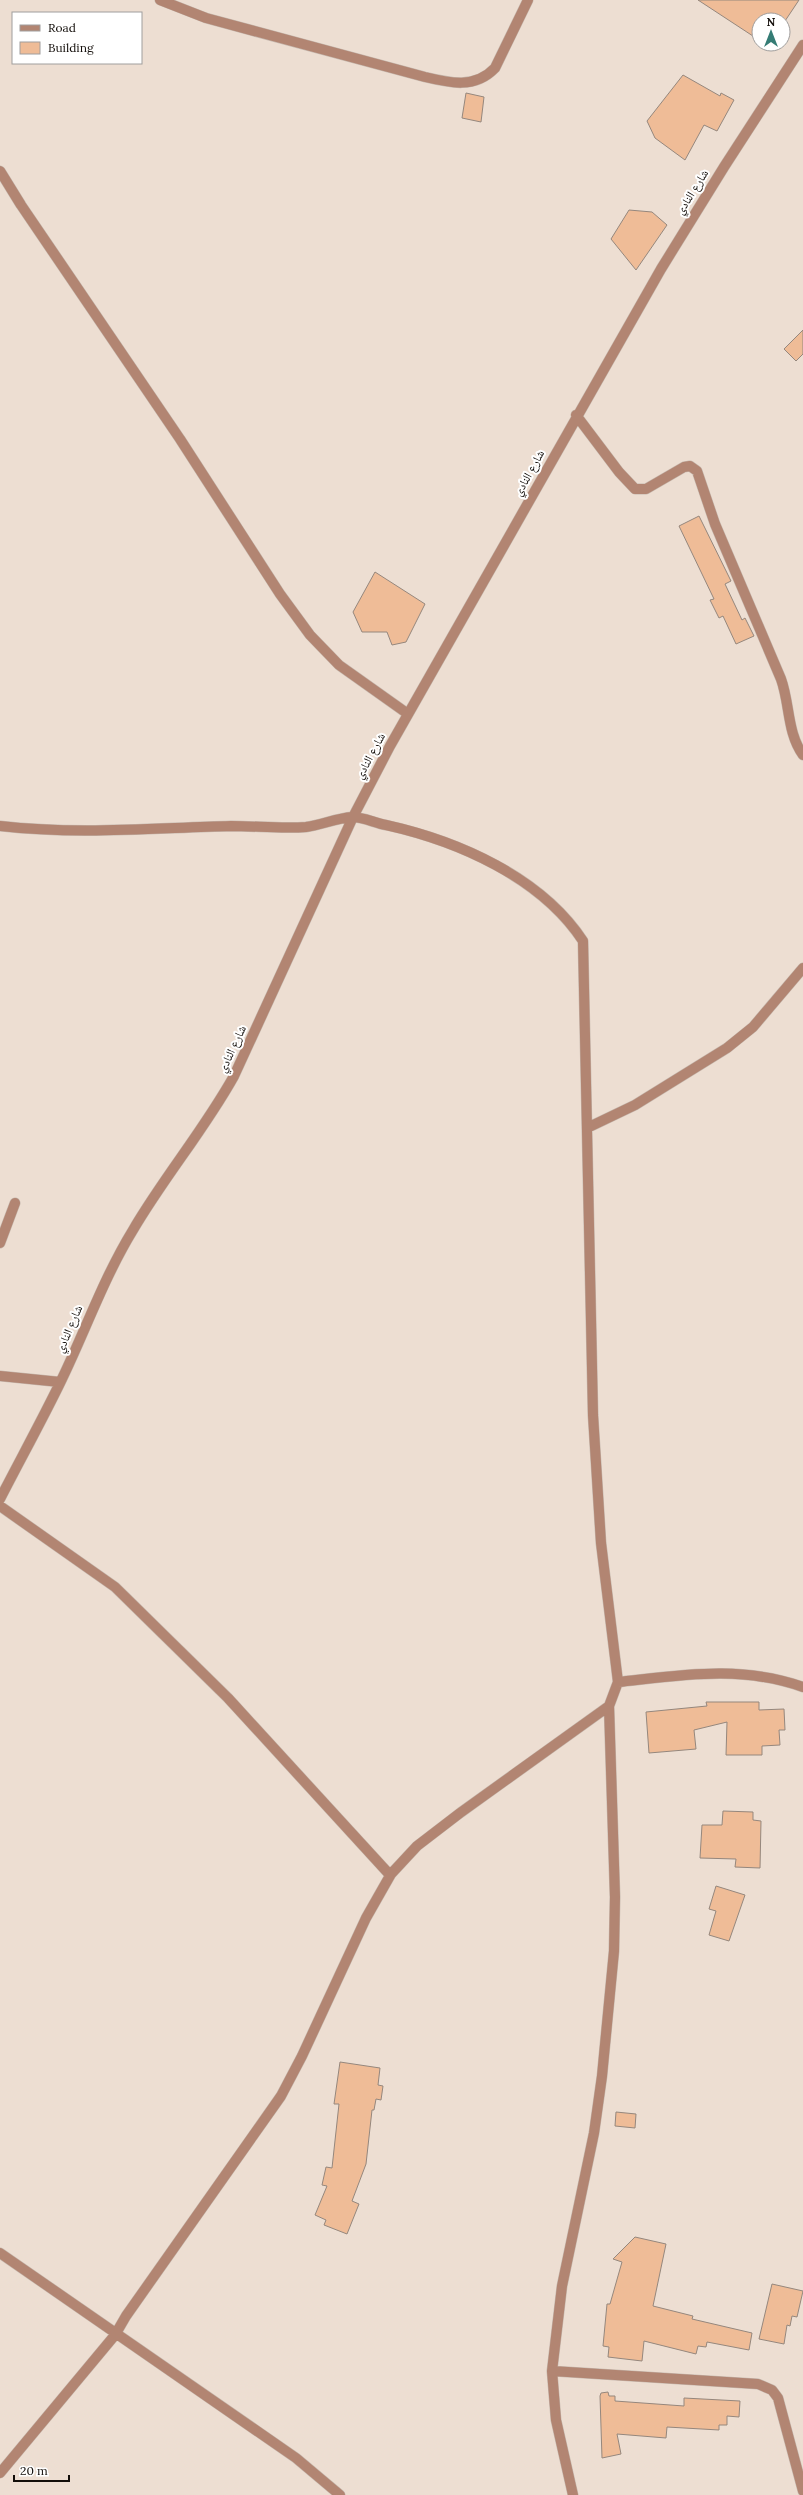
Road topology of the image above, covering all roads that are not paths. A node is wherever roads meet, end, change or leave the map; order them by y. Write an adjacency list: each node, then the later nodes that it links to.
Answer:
1 (160, 0): 2 (street)
2 (528, 0)
3 (803, 45): 5 (street, شارع النادي)
4 (0, 171): 6 (street)
5 (576, 415): 6 (street, شارع النادي); 7 (street)
6 (408, 714): 8 (street, شارع النادي)
7 (803, 755)
8 (353, 817): 9 (street); 11 (street); 15 (street, شارع النادي)
9 (0, 826)
10 (803, 968): 11 (street)
11 (587, 1128): 18 (street)
12 (15, 1203): 13 (street)
13 (0, 1242)
14 (0, 1376): 15 (street)
15 (60, 1382): 16 (street, شارع النادي)
16 (0, 1499)
17 (0, 1506): 21 (street)
18 (618, 1682): 19 (street); 20 (street)
19 (803, 1687)
20 (609, 1706): 21 (street); 24 (street)
21 (390, 1875): 23 (street)
22 (0, 2253): 23 (street)
23 (115, 2335): 25 (street); 27 (street)
24 (552, 2371): 26 (street); 28 (street)
25 (0, 2474)
26 (803, 2491)
27 (340, 2495)
28 (573, 2495)

